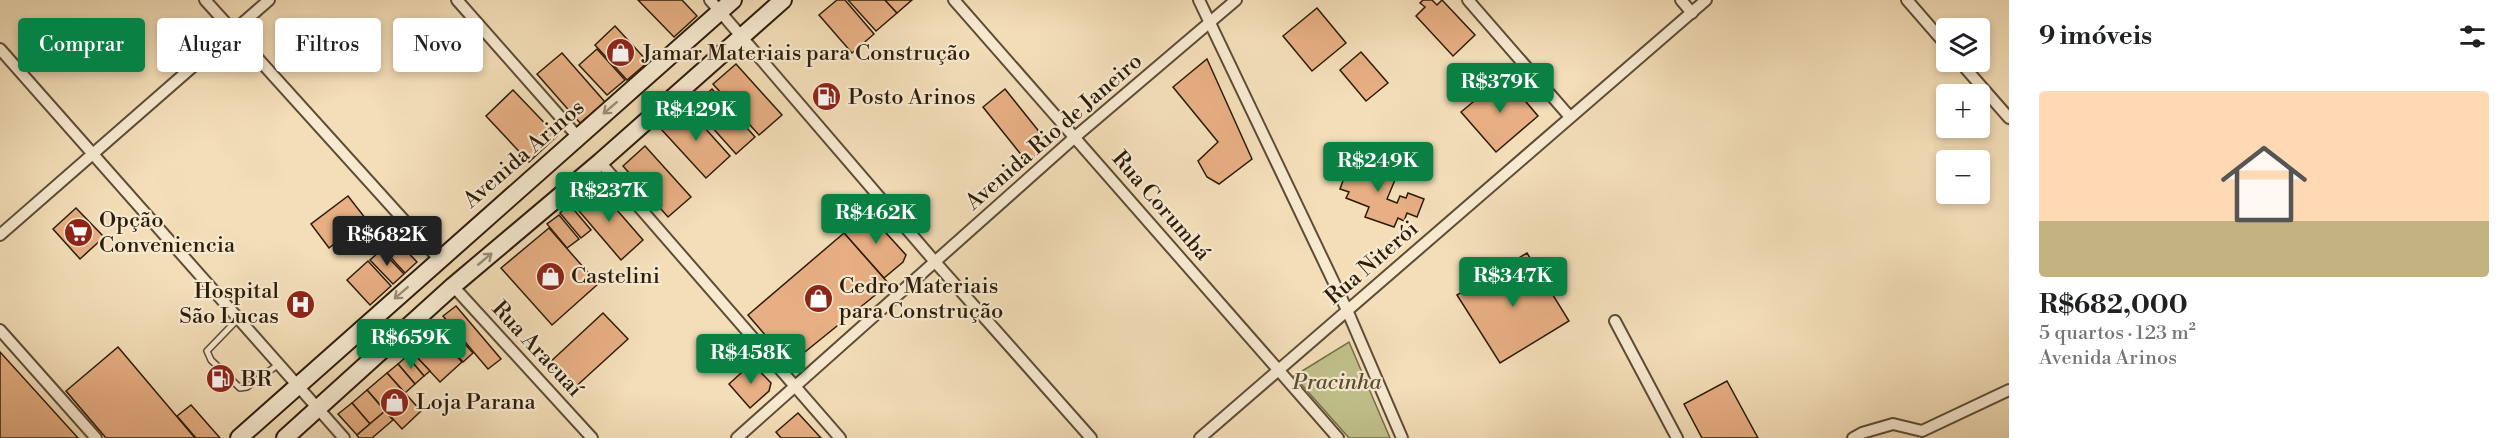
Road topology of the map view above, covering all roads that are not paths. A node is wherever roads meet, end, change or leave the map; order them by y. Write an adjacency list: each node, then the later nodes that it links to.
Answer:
1 (205, 0): 14 (street)
2 (268, 0): 15 (street)
3 (457, 0): 25 (street)
4 (783, 0): 18 (main road)
5 (954, 0): 26 (street, Rua Corumbá)
6 (1199, 0): 16 (street)
7 (1236, 0): 16 (street, Avenida Rio de Janeiro)
8 (1468, 0): 23 (street)
9 (1681, 0): 13 (street)
10 (1706, 0): 13 (street, Rua Niterói)
11 (1907, 0): 17 (street)
12 (721, 4): 18 (street); 25 (main road, Avenida Arinos, one-way to 25)
13 (1692, 13): 23 (street, Rua Niterói)
14 (221, 18)
15 (246, 18)
16 (1210, 22): 26 (street, Avenida Rio de Janeiro); 33 (street)
17 (1936, 33)
18 (742, 37): 28 (main road); 31 (street)
19 (0, 49): 27 (street)
20 (263, 64): 30 (street)
21 (185, 72): 27 (street)
22 (1969, 72): 24 (street)
23 (1570, 117): 33 (street, Rua Niterói)
24 (2009, 118)
25 (578, 136): 30 (main road, Avenida Arinos)
26 (1075, 137): 31 (street, Avenida Rio de Janeiro); 38 (street, Rua Corumbá)
27 (92, 154): 29 (street); 34 (street)
28 (600, 162): 32 (main road, one-way to 28); 40 (street)
29 (0, 235)
30 (439, 259): 39 (main road, Avenida Arinos, one-way to 39)
31 (936, 263): 40 (street, Avenida Rio de Janeiro); 51 (street)
32 (453, 286): 42 (main road); 48 (street, Rua Aracuaí)
33 (1347, 310): 38 (street, Rua Niterói); 54 (street)
34 (238, 319): 37 (street); 37 (lane)
35 (1616, 321): 55 (street)
36 (0, 330): 44 (street)
37 (279, 364): 39 (street)
38 (1278, 370): 52 (street, Rua Niterói); 53 (street, Rua Corumbá)
39 (297, 385): 42 (street); 45 (main road, Avenida Arinos)
40 (795, 387): 49 (street, Avenida Rio de Janeiro); 50 (street)
41 (2009, 390): 43 (street)
42 (318, 409): 46 (main road); 47 (street)
43 (1923, 435): 56 (street)
44 (96, 438)
45 (239, 438)
46 (285, 438)
47 (344, 438)
48 (592, 438)
49 (737, 438)
50 (840, 438)
51 (1091, 438)
52 (1200, 438)
53 (1338, 438)
54 (1402, 438)
55 (1677, 438)
56 (1852, 438)

